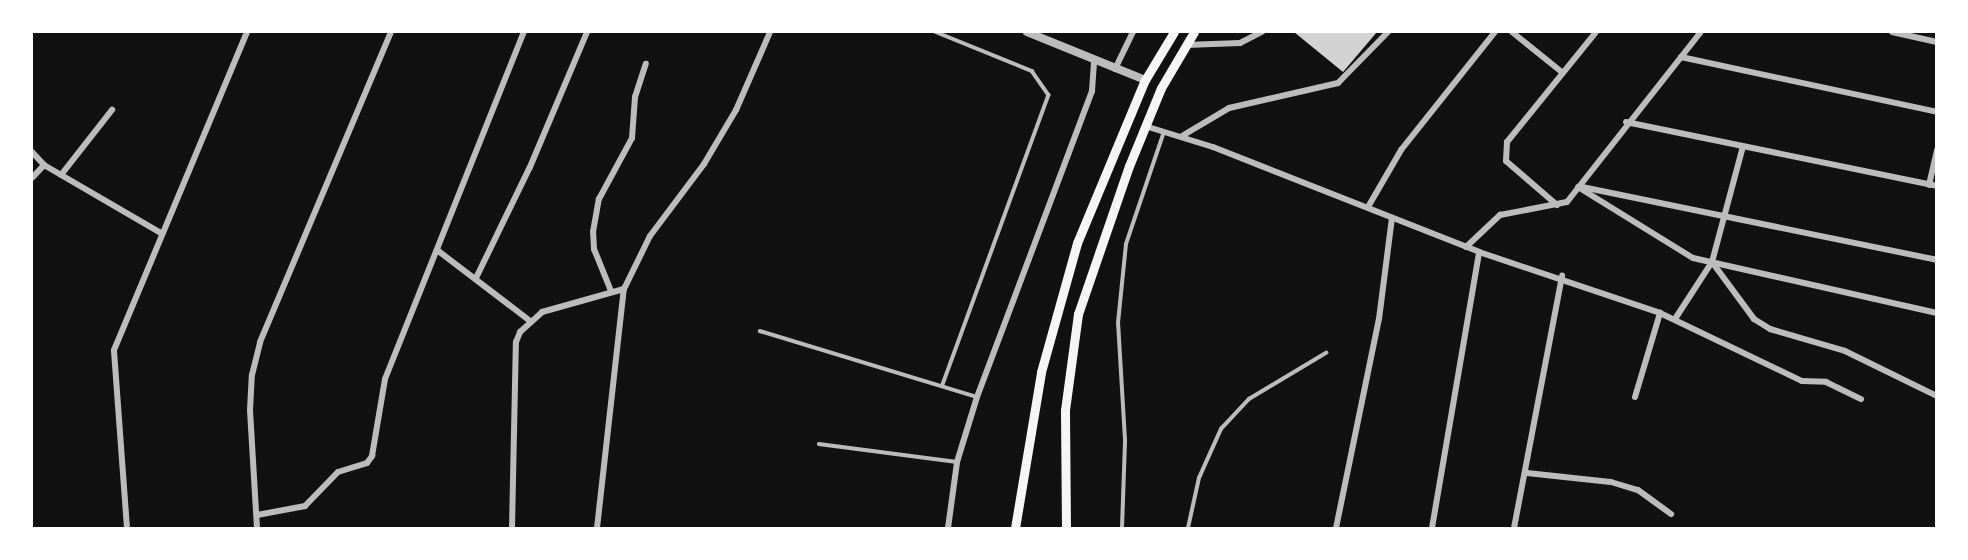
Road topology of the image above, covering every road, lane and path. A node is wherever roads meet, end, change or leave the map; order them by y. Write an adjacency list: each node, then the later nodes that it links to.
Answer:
1 (247, 32): 46 (street)
2 (391, 32): 70 (street)
3 (524, 32): 48 (street)
4 (587, 32): 53 (street)
5 (770, 32): 54 (street)
6 (936, 32): 62 (lane)
7 (1027, 32): 23 (street)
8 (1126, 32): 21 (street)
9 (1133, 32): 21 (street)
10 (1174, 32): 27 (main road)
11 (1194, 32): 20 (main road)
12 (1262, 32): 20 (street)
13 (1388, 32): 33 (street)
14 (1495, 32): 43 (street)
15 (1513, 32): 26 (street)
16 (1596, 32): 26 (street)
17 (1701, 32): 22 (street)
18 (1892, 32): 19 (street)
19 (1937, 42)
20 (1186, 45): 31 (main road)
21 (1124, 46): 25 (street)
22 (1681, 57): 29 (street); 30 (street)
23 (1094, 60): 25 (street); 64 (street)
24 (646, 64): 55 (street)
25 (1115, 69): 27 (street)
26 (1563, 73): 42 (street)
27 (1144, 80): 77 (main road)
28 (111, 110): 38 (street)
29 (1937, 112)
30 (1626, 122): 34 (street); 41 (street)
31 (1146, 126): 32 (street); 78 (main road)
32 (1164, 131): 33 (street); 79 (lane)
33 (1182, 136): 43 (street)
34 (1743, 146): 40 (street); 44 (street)
35 (1937, 150): 40 (street)
36 (32, 152): 37 (street)
37 (44, 165): 38 (street); 39 (street)
38 (61, 175): 46 (street)
39 (32, 178)
40 (1933, 186)
41 (1578, 187): 42 (street); 44 (street); 51 (street)
42 (1558, 205): 47 (street)
43 (1368, 207): 45 (street)
44 (1725, 215): 50 (street); 51 (street)
45 (1392, 218): 47 (street); 81 (street)
46 (161, 233): 72 (street)
47 (1466, 247): 49 (street)
48 (437, 250): 53 (street); 70 (street)
49 (1479, 252): 52 (street); 82 (street)
50 (1937, 260)
51 (1712, 262): 57 (street); 58 (street); 63 (street)
52 (1562, 276): 56 (street); 69 (street)
53 (476, 278): 59 (street)
54 (624, 289): 55 (street); 75 (street)
55 (611, 291): 59 (street)
56 (1660, 313): 58 (street); 65 (street)
57 (1937, 313)
58 (1675, 319): 66 (street)
59 (529, 320): 74 (street)
60 (760, 331): 62 (lane)
61 (1326, 353): 80 (lane)
62 (943, 385): 64 (lane)
63 (1937, 396)
64 (976, 397): 68 (street)
65 (1635, 397)
66 (1861, 399)
67 (819, 444): 68 (lane)
68 (957, 462): 76 (street)
69 (1527, 473): 71 (street); 83 (street)
70 (257, 514): 73 (street)
71 (1671, 514)
72 (127, 528)
73 (257, 528)
74 (512, 528)
75 (597, 528)
76 (948, 528)
77 (1015, 528)
78 (1066, 528)
79 (1122, 528)
80 (1188, 528)
81 (1336, 528)
82 (1432, 528)
83 (1514, 528)

